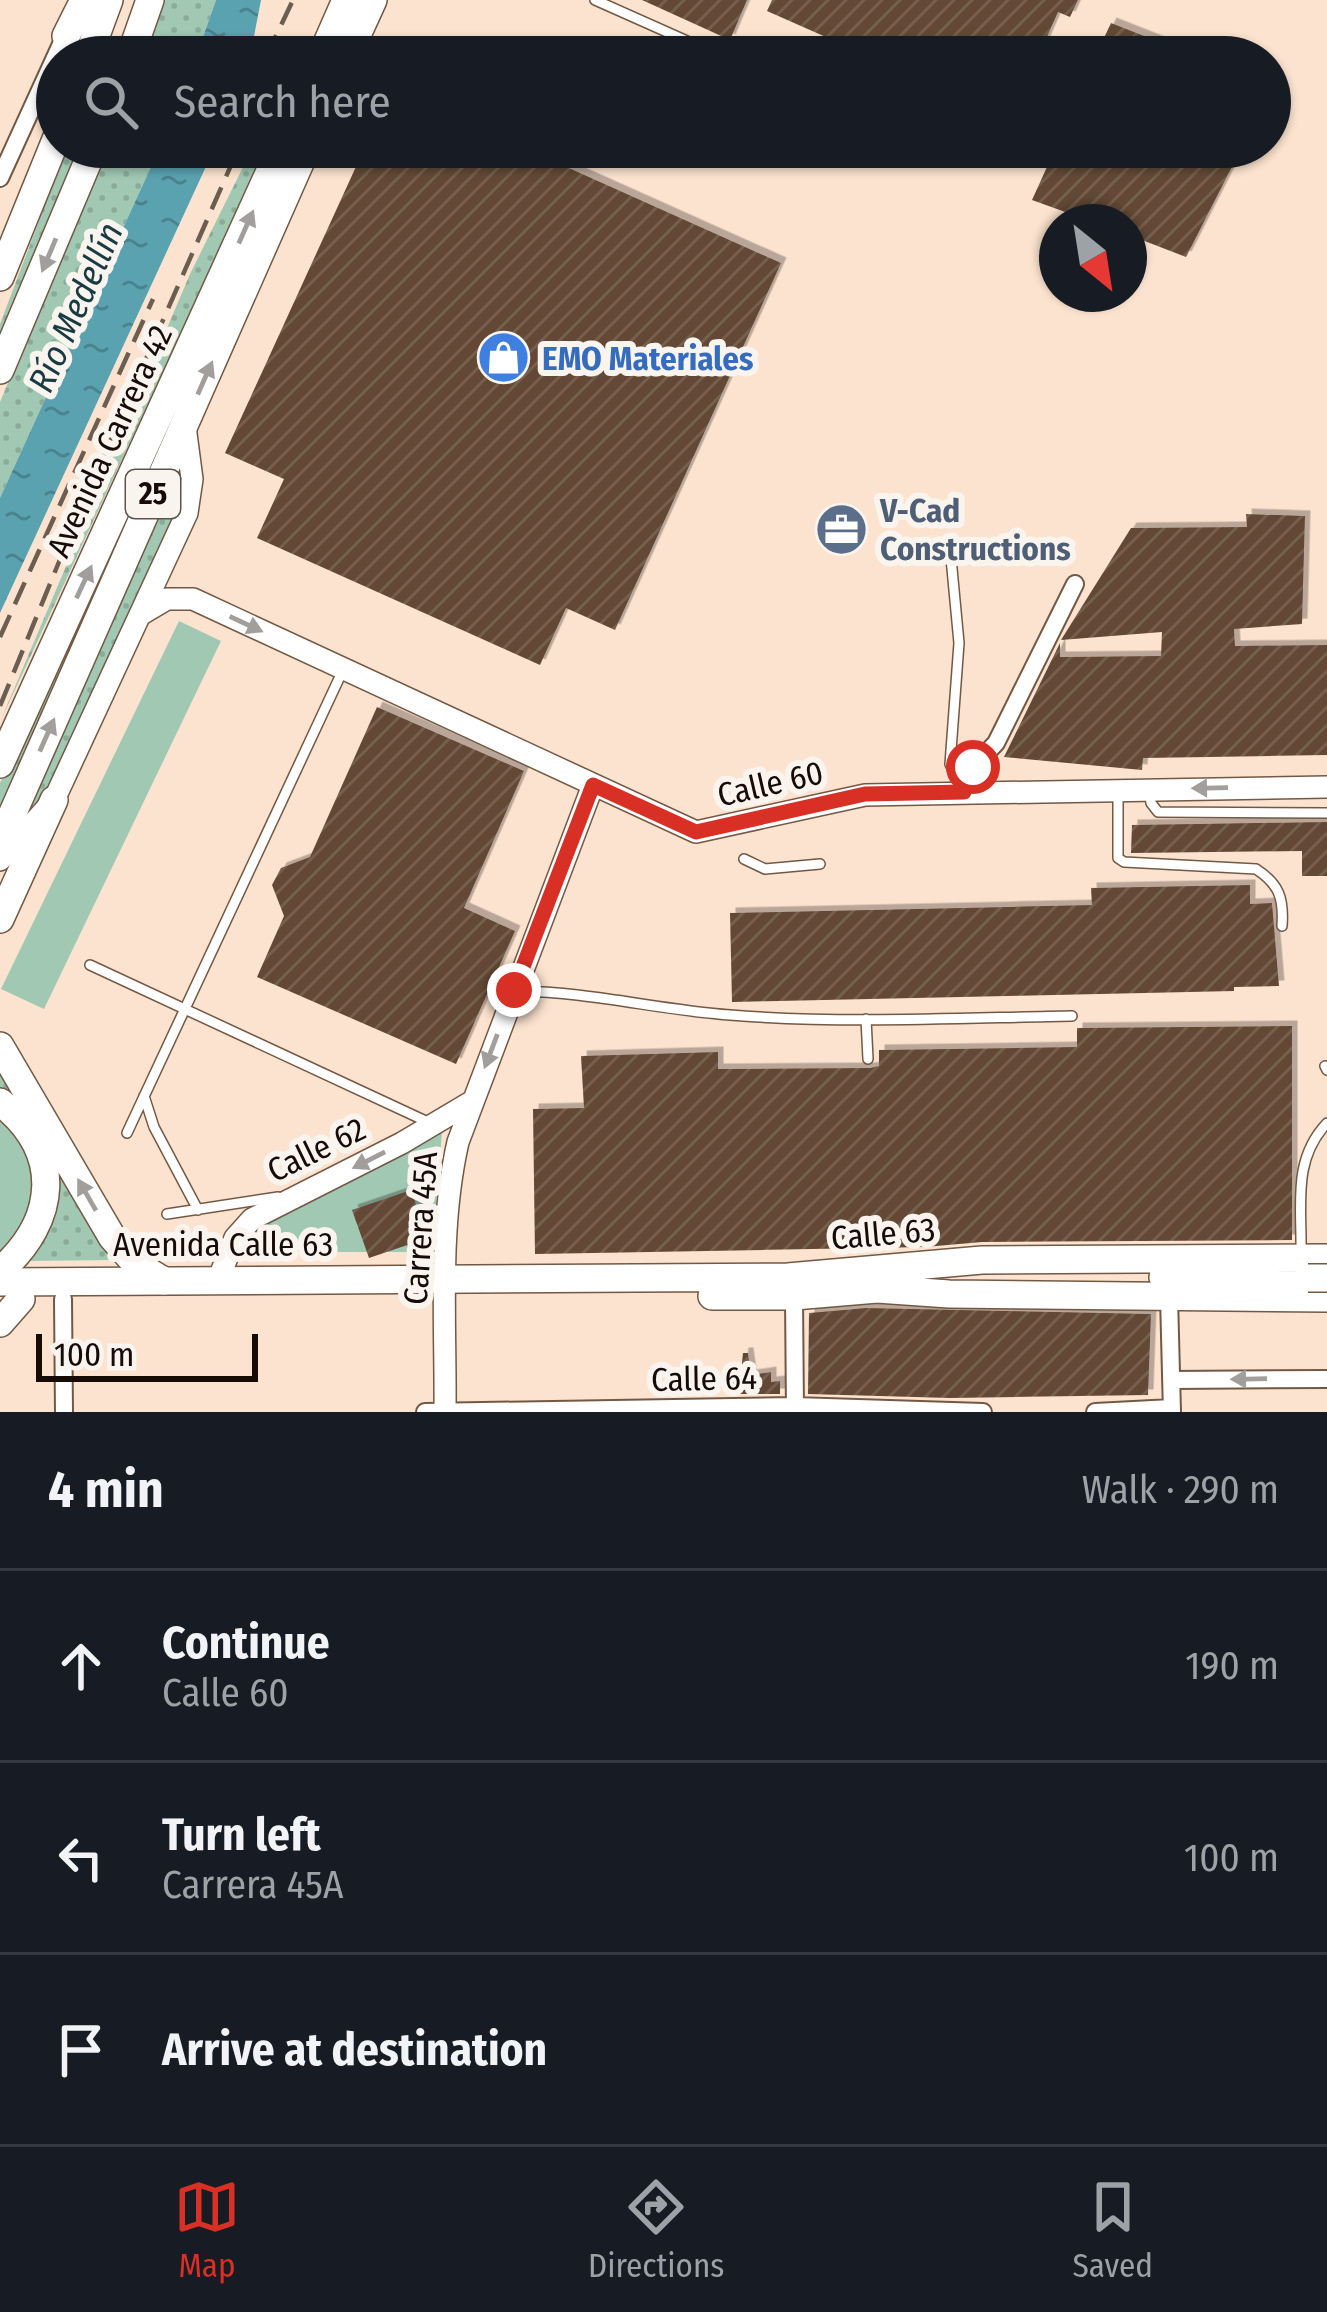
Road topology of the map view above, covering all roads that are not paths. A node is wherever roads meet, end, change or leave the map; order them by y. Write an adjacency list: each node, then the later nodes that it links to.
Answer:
1 (81, 0): 8 (main road)
2 (109, 0): 9 (main road)
3 (151, 0): 10 (main road)
4 (346, 0): 11 (main road)
5 (363, 0): 12 (main road)
6 (373, 0): 13 (main road)
7 (595, 0): 14 (lane)
8 (66, 36)
9 (96, 36)
10 (138, 36)
11 (337, 36)
12 (341, 36)
13 (344, 36)
14 (676, 36)
15 (36, 92): 20 (street)
16 (44, 168): 21 (main road)
17 (85, 168): 22 (main road, one-way to 22)
18 (271, 168): 28 (main road, Avenida Carrera 42 / 25, one-way to 18)
19 (298, 168): 23 (main road, Avenida Carrera 42 / 25, one-way to 19)
20 (0, 178)
21 (0, 278)
22 (0, 370)
23 (185, 424): 26 (street, Avenida Carrera 42); 36 (main road, Avenida Carrera 42 / 25, one-way to 23)
24 (942, 546): 33 (lane)
25 (1076, 584): 33 (street)
26 (140, 615): 27 (street, Calle 60, one-way to 27); 34 (street, Avenida Carrera 42)
27 (344, 670): 29 (street, Calle 60); 44 (lane)
28 (0, 764)
29 (593, 785): 33 (street, Calle 60); 43 (street, Carrera 45A)
30 (1327, 787): 32 (street, Calle 60, one-way to 32)
31 (1118, 789): 32 (street, Calle 60); 33 (street, Calle 60); 41 (lane)
32 (1149, 789): 35 (lane)
33 (964, 792)
34 (54, 800): 38 (street, Avenida Carrera 42); 40 (main road)
35 (1327, 813)
36 (0, 842)
37 (744, 859): 39 (lane)
38 (0, 860)
39 (820, 864)
40 (0, 919)
41 (1282, 926)
42 (90, 965): 44 (lane)
43 (514, 990): 46 (lane); 51 (street, Carrera 45A, one-way to 51)
44 (185, 1009): 49 (lane); 53 (lane)
45 (1072, 1016): 46 (lane)
46 (866, 1019): 48 (lane)
47 (0, 1046): 62 (main road, one-way to 47)
48 (868, 1059)
49 (144, 1096): 54 (lane); 56 (lane)
50 (0, 1102): 59 (main road)
51 (471, 1102): 53 (street, Calle 62); 63 (street, Carrera 45A)
52 (1327, 1123): 58 (lane)
53 (435, 1125): 55 (street, Calle 62, one-way to 55)
54 (127, 1132)
55 (296, 1195): 56 (lane); 61 (street, Calle 62)
56 (198, 1210): 57 (lane)
57 (166, 1214)
58 (1314, 1257): 63 (main road, Calle 63); 68 (main road)
59 (0, 1271)
60 (1327, 1278): 64 (main road)
61 (218, 1280): 62 (main road, Avenida Calle 63); 63 (main road, Avenida Calle 63)
62 (164, 1281): 65 (main road, Avenida Calle 63)
63 (446, 1288): 66 (main road, Calle 63); 69 (main road, Avenida Calle 63); 79 (street, Carrera 45A)
64 (877, 1289): 66 (main road, Calle 63); 67 (main road, Calle 63)
65 (7, 1294): 69 (main road, Avenida Calle 63); 70 (main road)
66 (794, 1296): 73 (street)
67 (1169, 1297): 68 (main road, Calle 63); 72 (street)
68 (1313, 1297)
69 (63, 1299): 77 (street)
70 (0, 1323)
71 (1327, 1379): 72 (street, one-way to 72)
72 (1171, 1380): 75 (street)
73 (795, 1409): 74 (street, Calle 64); 80 (street, Calle 64)
74 (668, 1410): 76 (street, Calle 64)
75 (1172, 1410): 81 (street)
76 (559, 1411): 79 (street, Calle 64)
77 (64, 1412)
78 (425, 1412): 79 (street, Calle 64)
79 (445, 1412)
80 (983, 1412)
81 (1095, 1412)

